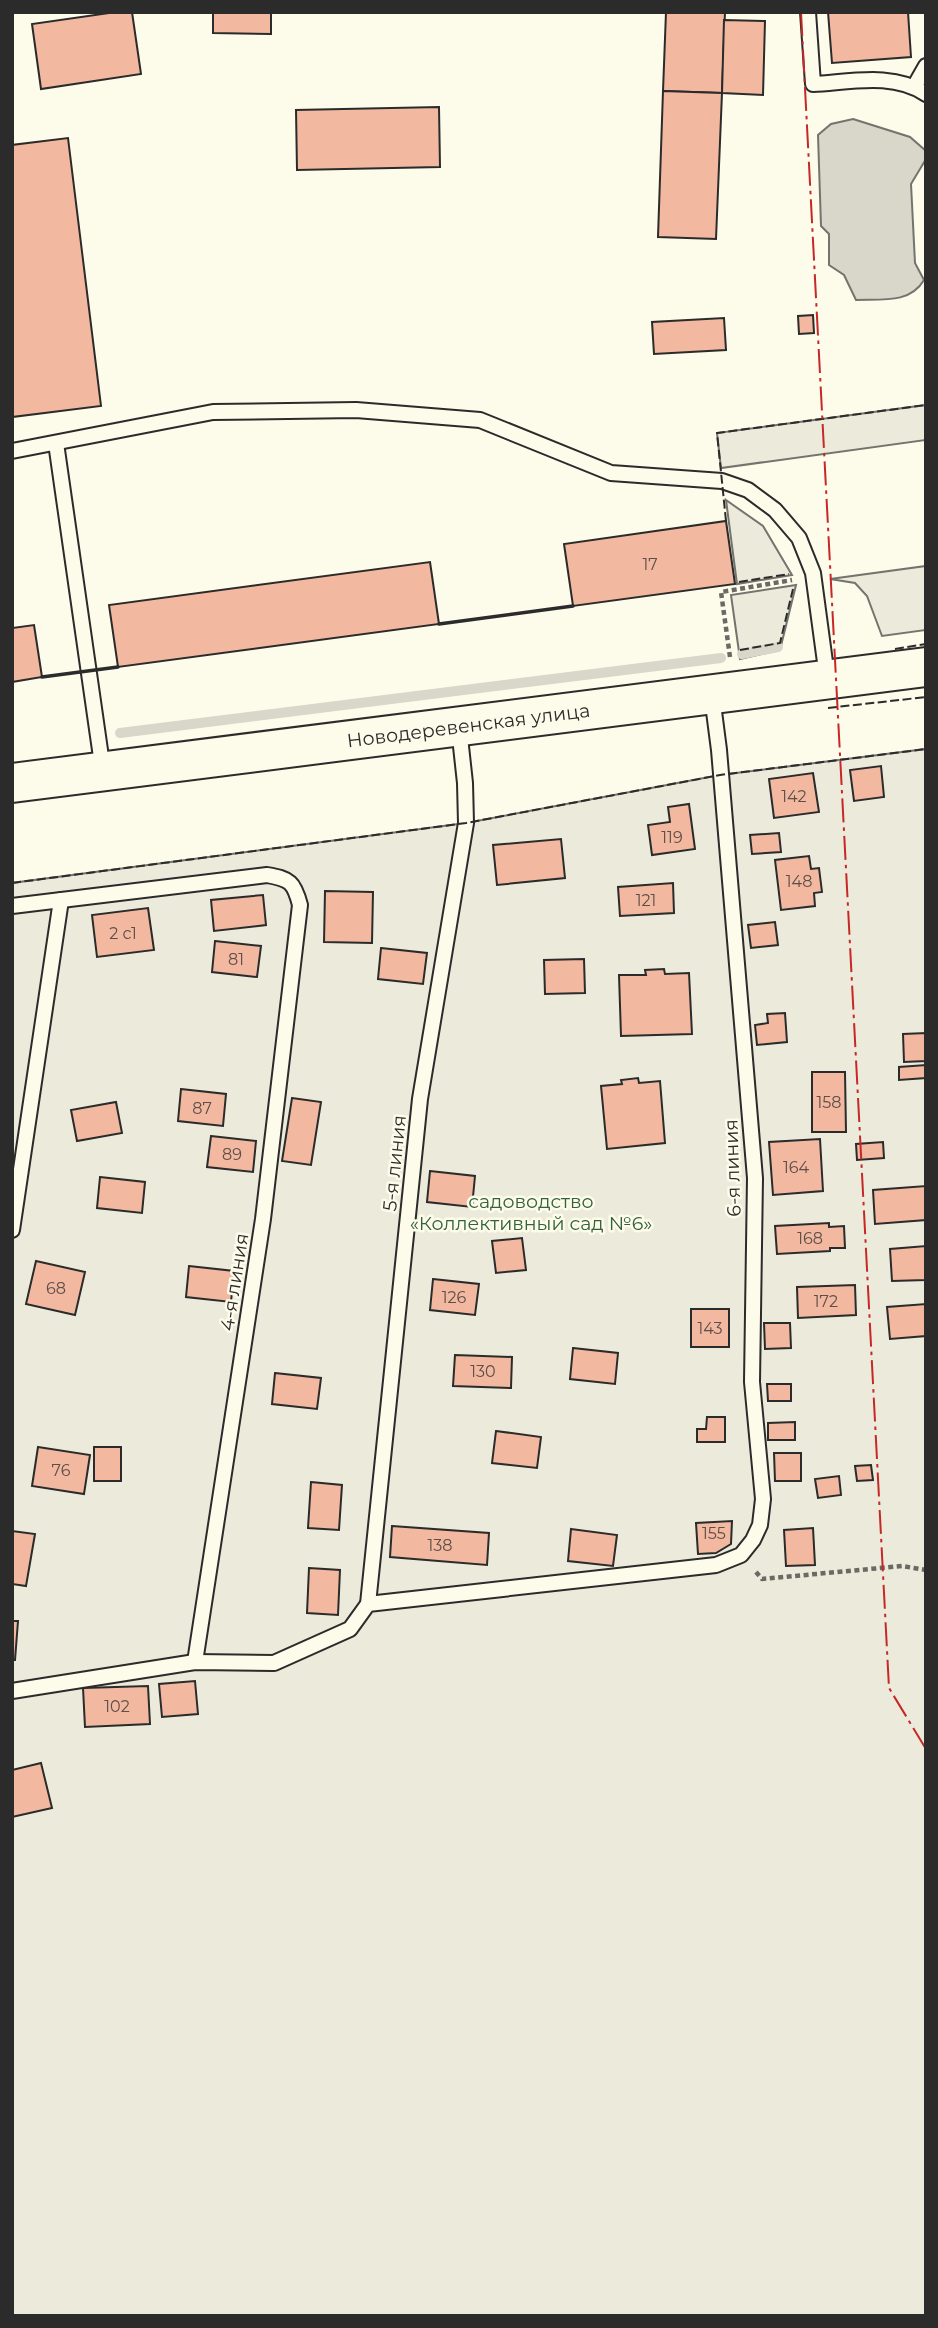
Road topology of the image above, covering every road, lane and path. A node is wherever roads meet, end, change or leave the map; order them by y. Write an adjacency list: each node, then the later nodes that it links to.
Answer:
1 (808, 12): 3 (lane)
2 (926, 66): 3 (lane)
3 (920, 90)
4 (56, 443): 5 (lane); 9 (lane); 11 (lane)
5 (12, 452)
6 (789, 581): 8 (path)
7 (926, 667): 9 (main road, Новодеревенская улица)
8 (721, 680): 9 (main road, Новодеревенская улица); 10 (main road, Новодеревенская улица); 16 (lane, 6-я линия)
9 (827, 680)
10 (459, 728): 11 (main road, Новодеревенская улица); 18 (lane, 5-я линия)
11 (103, 772): 12 (main road, Новодеревенская улица)
12 (12, 783)
13 (61, 900): 14 (lane); 15 (lane); 19 (lane, 4-я линия)
14 (12, 906)
15 (12, 1230)
16 (741, 1555): 17 (path); 18 (lane)
17 (926, 1570)
18 (368, 1604): 19 (lane)
19 (195, 1662): 20 (lane)
20 (12, 1691)

